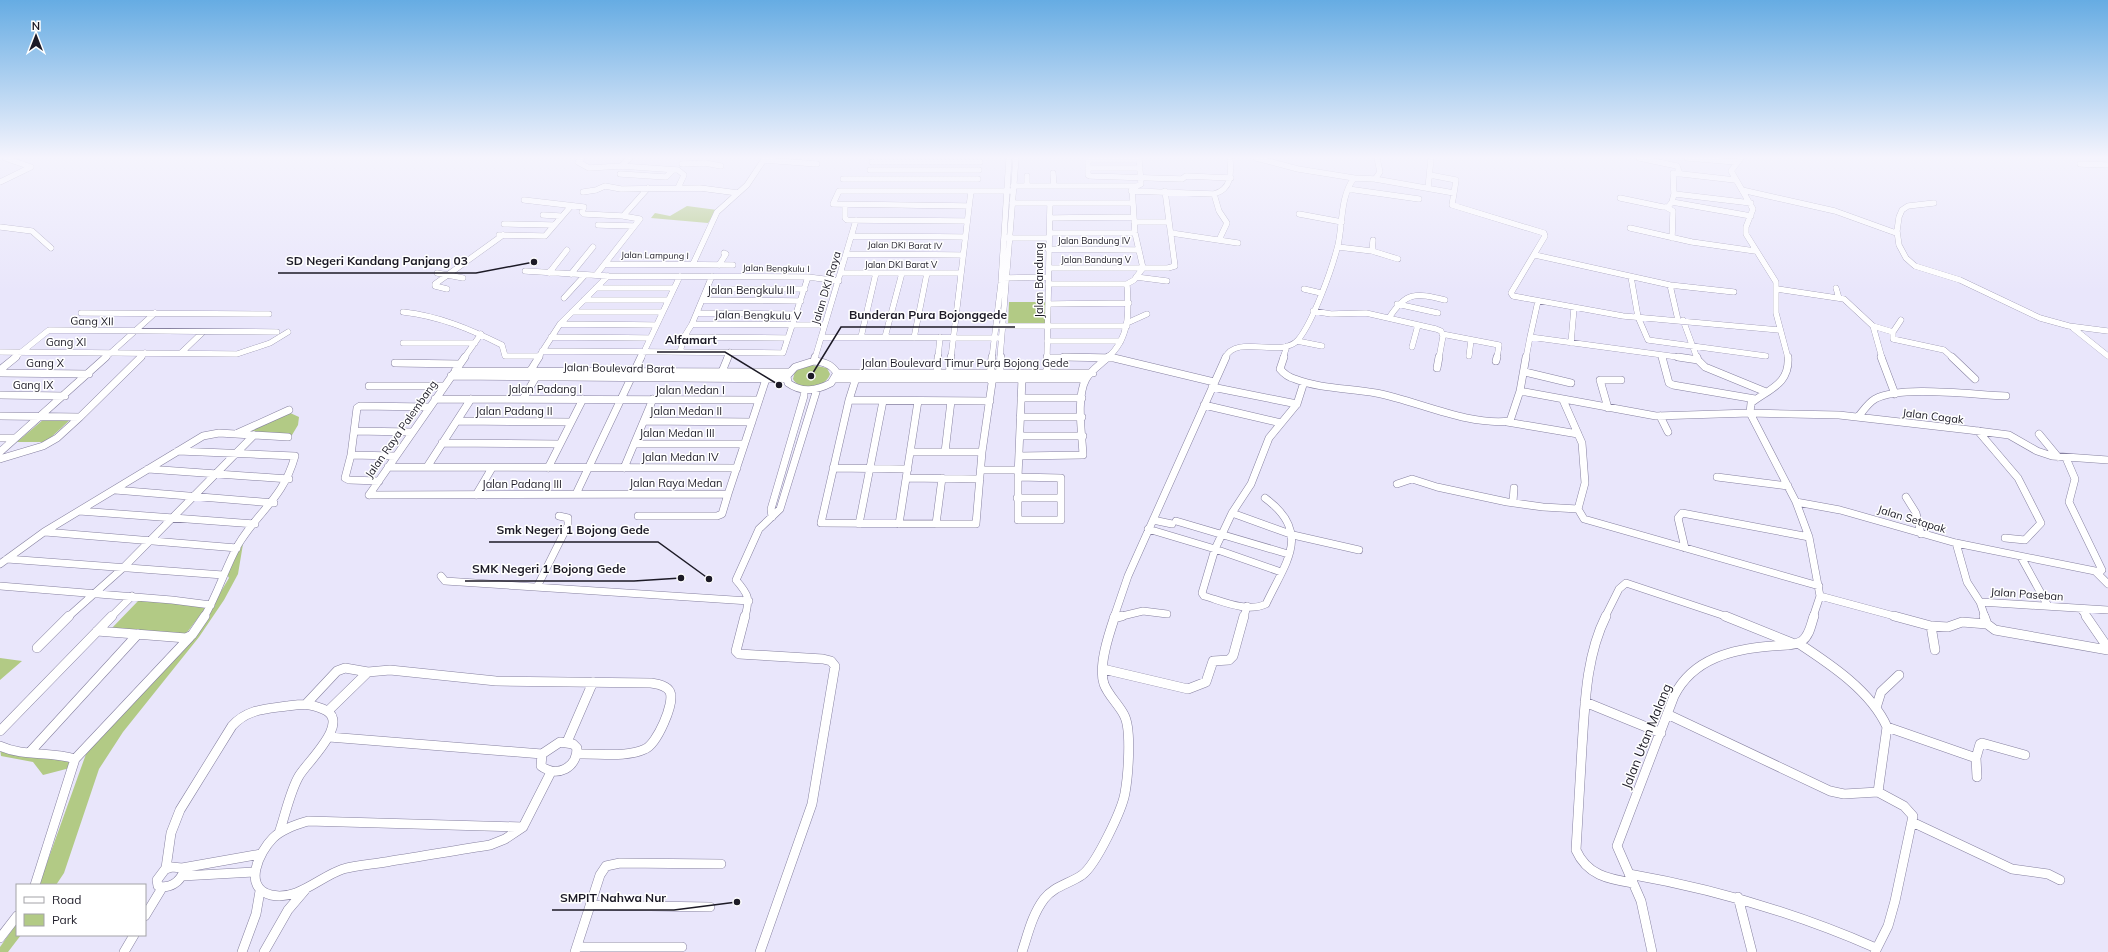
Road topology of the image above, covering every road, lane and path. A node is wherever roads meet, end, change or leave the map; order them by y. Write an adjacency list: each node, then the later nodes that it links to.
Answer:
1 (543, 202): 22 (street)
2 (635, 202): 28 (street)
3 (728, 202): 70 (street)
4 (833, 202): 21 (street)
5 (969, 202): 23 (street)
6 (1006, 202): 50 (street)
7 (1166, 202): 34 (street)
8 (1216, 202): 52 (street)
9 (1346, 202): 35 (street)
10 (1452, 202): 66 (street)
11 (1643, 202): 24 (street)
12 (1672, 202): 24 (street)
13 (1674, 202): 29 (street)
14 (1746, 202): 19 (street)
15 (1797, 202): 44 (street)
16 (1012, 203): 17 (street); 50 (street)
17 (1050, 203): 18 (street); 30 (street, Jalan Bandung)
18 (1132, 203): 32 (street)
19 (1751, 203): 29 (street)
20 (1934, 203): 44 (street)
21 (845, 205): 23 (street); 31 (street)
22 (571, 206): 27 (street); 28 (street)
23 (969, 206): 33 (street)
24 (1666, 207): 51 (street)
25 (1299, 214): 35 (street)
26 (543, 215): 27 (street)
27 (560, 216): 37 (street)
28 (623, 216): 39 (street)
29 (1751, 216): 62 (street)
30 (1050, 218): 32 (street); 47 (street, Jalan Bandung)
31 (856, 220): 33 (street); 48 (street, Jalan DKI Raya)
32 (1134, 220): 34 (street); 42 (street)
33 (967, 221): 49 (street)
34 (1169, 222): 43 (street)
35 (1342, 222): 56 (street)
36 (504, 224): 37 (street)
37 (553, 225): 46 (street)
38 (598, 225): 39 (street)
39 (634, 226): 68 (street)
40 (0, 227): 57 (street)
41 (1630, 228): 51 (street)
42 (1135, 233): 47 (street); 60 (street)
43 (1171, 233): 52 (street); 75 (street, Jalan Bandung V)
44 (1896, 233): 151 (street)
45 (496, 235): 46 (street)
46 (503, 235): 85 (street)
47 (1049, 235): 50 (street); 58 (street, Jalan Bandung)
48 (851, 236): 49 (street); 64 (street, Jalan DKI Raya)
49 (965, 237): 65 (street)
50 (1007, 238): 96 (street)
51 (1672, 238): 62 (street)
52 (1218, 240): 54 (street)
53 (1373, 240): 61 (street)
54 (1238, 243)
55 (593, 247): 84 (street)
56 (1338, 247): 61 (street); 112 (street)
57 (51, 248)
58 (1048, 249): 60 (street, Jalan Bandung IV); 74 (street, Jalan Bandung)
59 (567, 250): 78 (street)
60 (1139, 250): 75 (street)
61 (1372, 251): 67 (street)
62 (1755, 251): 110 (street)
63 (724, 253): 72 (street)
64 (847, 254): 65 (street, Jalan DKI Barat IV); 79 (street, Jalan DKI Raya)
65 (962, 255): 83 (street)
66 (1535, 255): 94 (street); 120 (street)
67 (1398, 259)
68 (605, 264): 69 (street, Jalan Lampung I); 87 (street)
69 (669, 264): 70 (street, Jalan Lampung I); 89 (street)
70 (693, 264): 71 (street, Jalan Lampung I)
71 (705, 265): 72 (street, Jalan Lampung I); 91 (street, Jalan Lampung I)
72 (719, 265): 73 (street, Jalan Lampung I)
73 (733, 265)
74 (1049, 268): 75 (street, Jalan Bandung V); 99 (street, Jalan Bandung)
75 (1143, 268): 97 (street)
76 (525, 271): 78 (street, Jalan Lampung I)
77 (437, 273): 85 (street)
78 (549, 273): 84 (street, Jalan Lampung I)
79 (842, 273): 80 (street, Jalan DKI Barat V); 98 (street, Jalan DKI Raya)
80 (876, 273): 81 (street, Jalan DKI Barat V); 164 (street)
81 (902, 273): 82 (street, Jalan DKI Barat V); 165 (street)
82 (927, 273): 83 (street, Jalan DKI Barat V); 171 (street)
83 (961, 273): 167 (street)
84 (571, 274): 86 (street, Jalan Lampung I)
85 (447, 275): 95 (street); 106 (street)
86 (585, 275): 87 (street, Jalan Lampung I); 113 (street)
87 (596, 275): 88 (street, Jalan Lampung I)
88 (608, 276): 89 (street, Jalan Lampung I); 103 (street)
89 (663, 276): 90 (street, Jalan Lampung I)
90 (680, 276): 91 (street, Jalan Lampung I); 104 (street)
91 (700, 276): 92 (street, Jalan Lampung I)
92 (712, 276): 93 (street, Jalan Bengkulu I); 107 (street)
93 (808, 277): 98 (street, Jalan Bengkulu I); 108 (street)
94 (1632, 277): 102 (street); 136 (street)
95 (464, 278)
96 (1004, 278): 99 (street); 147 (street); 148 (street)
97 (1136, 278): 100 (street); 101 (street)
98 (839, 281): 145 (street, Jalan DKI Raya)
99 (1048, 281): 101 (street); 122 (street, Jalan Bandung)
100 (1167, 281)
101 (1127, 284): 121 (street)
102 (1670, 285): 111 (street); 138 (street)
103 (596, 288): 104 (street); 115 (street)
104 (674, 288): 116 (street)
105 (1836, 288): 114 (street)
106 (447, 289)
107 (707, 289): 108 (street); 117 (street)
108 (805, 289): 119 (street)
109 (1304, 289): 112 (street)
110 (1778, 289): 114 (street); 152 (street)
111 (1734, 292)
112 (1320, 293): 125 (street)
113 (564, 298)
114 (1839, 298): 150 (street)
115 (584, 300): 116 (street); 127 (street)
116 (668, 300): 128 (street)
117 (702, 300): 119 (street, Jalan Bengkulu III); 131 (street)
118 (1445, 300): 123 (street)
119 (801, 301): 134 (street)
120 (1538, 301): 124 (street); 168 (street)
121 (1129, 303): 122 (street); 142 (street)
122 (1049, 304): 149 (street, Jalan Bandung)
123 (1397, 304): 132 (street); 137 (street)
124 (1574, 308): 136 (street); 180 (street)
125 (1313, 311): 137 (street); 176 (street)
126 (403, 312): 159 (street)
127 (572, 312): 128 (street); 140 (street)
128 (662, 312): 143 (street)
129 (81, 313): 130 (street)
130 (155, 313): 133 (street); 154 (street)
131 (697, 313): 134 (street); 141 (street)
132 (1438, 313)
133 (269, 314)
134 (796, 314): 144 (street)
135 (1147, 314): 142 (street)
136 (1638, 317): 138 (street); 183 (street)
137 (1388, 318): 146 (street)
138 (1680, 320): 152 (street); 183 (street)
139 (1902, 320): 158 (street)
140 (560, 324): 143 (street); 161 (street)
141 (692, 324): 144 (street, Jalan Bengkulu V); 162 (street)
142 (1127, 324): 149 (street); 178 (street)
143 (656, 325): 169 (street)
144 (794, 325): 145 (street, Jalan Bengkulu V); 170 (street)
145 (824, 325): 163 (street, Jalan DKI Raya)
146 (1418, 325): 160 (street); 184 (street)
147 (997, 326): 148 (street); 172 (street)
148 (1004, 326): 149 (street); 173 (street)
149 (1048, 326): 175 (street, Jalan Bandung)
150 (1873, 326): 158 (street); 238 (street)
151 (2073, 328): 153 (street); 197 (street)
152 (1779, 330): 237 (street)
153 (2108, 331)
154 (134, 332): 155 (street, Gang XII); 186 (street, Gang XII); 187 (street)
155 (203, 332): 156 (street, Gang XII); 192 (street)
156 (277, 332)
157 (288, 332): 192 (street, Gang XI)
158 (1892, 332): 227 (street)
159 (481, 334): 179 (street, Jalan Raya Palembang); 193 (street)
160 (1442, 334): 174 (street); 205 (street)
161 (551, 337): 169 (street); 193 (street)
162 (684, 337): 170 (street); 189 (street)
163 (821, 337): 164 (street); 201 (street, Jalan DKI Raya)
164 (861, 337): 165 (street)
165 (885, 337): 171 (street)
166 (940, 337): 167 (street); 171 (street); 216 (street)
167 (953, 337): 172 (street); 217 (street)
168 (1530, 337): 180 (street); 210 (street)
169 (650, 338): 188 (street)
170 (788, 338): 190 (street)
171 (914, 338)
172 (996, 338): 173 (street); 220 (street)
173 (1003, 338): 220 (street)
174 (1471, 340): 194 (street); 202 (street)
175 (1047, 341): 178 (street); 198 (street, Jalan Bandung)
176 (1296, 341): 181 (street); 182 (street)
177 (403, 342): 179 (street)
178 (1121, 342): 199 (street)
179 (475, 343): 204 (street, Jalan Raya Palembang)
180 (1571, 343): 195 (street)
181 (1287, 346): 229 (street); 231 (street)
182 (1322, 346)
183 (1692, 346): 196 (street); 200 (street)
184 (1412, 347)
185 (0, 352): 186 (street, Gang XI)
186 (21, 352): 187 (street, Gang XI); 206 (street)
187 (112, 352): 191 (street, Gang XI); 211 (street)
188 (643, 352): 189 (street); 193 (street); 214 (street)
189 (680, 352): 190 (street)
190 (730, 352): 207 (street)
191 (144, 353): 192 (street, Gang XI); 267 (street)
192 (181, 353)
193 (540, 354): 213 (street)
194 (1469, 356)
195 (1662, 356): 200 (street); 248 (street)
196 (1766, 356)
197 (2108, 356)
198 (1046, 357): 199 (street); 218 (street, Jalan Bandung)
199 (1109, 357): 209 (street); 231 (street)
200 (1698, 360): 237 (street)
201 (814, 361): 208 (street); 215 (street)
202 (1496, 361)
203 (395, 363): 204 (street)
204 (460, 364): 212 (street, Jalan Raya Palembang)
205 (1437, 368)
206 (0, 372): 211 (street, Gang X)
207 (722, 372): 208 (street, Jalan Boulevard Barat); 214 (street, Jalan Boulevard Barat); 223 (street)
208 (789, 372): 225 (street)
209 (1093, 372): 218 (street, Jalan Boulevard Timur Pura Bojong Gede); 226 (street)
210 (1525, 372): 230 (street); 236 (street)
211 (89, 374): 240 (street)
212 (453, 374): 213 (street, Jalan Boulevard Barat); 233 (street, Jalan Raya Palembang)
213 (529, 374): 214 (street, Jalan Boulevard Barat); 219 (street, Jalan Boulevard Barat)
214 (632, 375): 219 (street, Jalan Boulevard Barat); 223 (street, Jalan Boulevard Barat); 249 (street)
215 (836, 376): 216 (street, Jalan Boulevard Timur Pura Bojong Gede); 221 (street, Jalan Boulevard Timur Pura Bojong Gede); 234 (street)
216 (937, 376): 217 (street, Jalan Boulevard Timur Pura Bojong Gede); 221 (street, Jalan Boulevard Timur Pura Bojong Gede)
217 (949, 376): 220 (street, Jalan Boulevard Timur Pura Bojong Gede)
218 (1047, 376): 220 (street, Jalan Boulevard Timur Pura Bojong Gede); 222 (street, Jalan Boulevard Timur Pura Bojong Gede); 226 (street, Jalan Boulevard Timur Pura Bojong Gede)
219 (536, 377): 246 (street)
220 (994, 377): 222 (street, Jalan Boulevard Timur Pura Bojong Gede); 257 (street)
221 (856, 378): 252 (street)
222 (1022, 378): 242 (street)
223 (720, 379): 224 (street, Jalan Boulevard Barat)
224 (766, 379): 225 (street, Jalan Boulevard Barat); 251 (street, Jalan Raya Medan)
225 (787, 379): 235 (street)
226 (1086, 379): 243 (street)
227 (1975, 379)
228 (1621, 380): 261 (street)
229 (1304, 382): 258 (street); 275 (street)
230 (1571, 383)
231 (1213, 384): 258 (street); 259 (street)
232 (369, 386): 233 (street)
233 (444, 386): 244 (street, Jalan Raya Palembang)
234 (817, 389): 235 (street); 346 (street)
235 (804, 390): 346 (street)
236 (1520, 391): 253 (street, Jalan Cagak); 275 (street)
237 (1766, 392): 248 (street)
238 (1895, 394): 241 (street); 270 (street)
239 (0, 395): 240 (street, Gang IX)
240 (65, 396): 265 (street)
241 (2006, 396)
242 (1021, 398): 243 (street); 268 (street)
243 (1082, 398): 269 (street)
244 (435, 399): 245 (street, Jalan Padang I); 260 (street, Jalan Raya Palembang)
245 (471, 399): 246 (street, Jalan Padang I); 271 (street)
246 (523, 399): 247 (street, Jalan Padang I)
247 (583, 399): 249 (street, Jalan Padang I); 273 (street, Jalan Padang III)
248 (1755, 399): 263 (street)
249 (620, 400): 250 (street, Jalan Medan I); 310 (street)
250 (654, 400): 251 (street, Jalan Medan I); 272 (street, Jalan Medan II)
251 (759, 400): 274 (street, Jalan Raya Medan)
252 (849, 400): 254 (street); 313 (street)
253 (1563, 400): 261 (street, Jalan Cagak); 282 (street)
254 (883, 401): 255 (street); 314 (street)
255 (918, 401): 256 (street); 296 (street)
256 (951, 401): 257 (street); 297 (street)
257 (990, 401): 298 (street)
258 (1297, 404): 276 (street)
259 (1204, 405): 276 (street); 348 (street)
260 (429, 407): 277 (street); 279 (street, Jalan Raya Palembang)
261 (1608, 408): 266 (street, Jalan Cagak)
262 (289, 410): 281 (street)
263 (1750, 413): 266 (street, Jalan Cagak); 270 (street, Jalan Cagak); 327 (street)
264 (0, 416): 265 (street)
265 (41, 416): 267 (street); 289 (street)
266 (1660, 416): 280 (street)
267 (80, 417): 304 (street)
268 (1020, 417): 269 (street); 285 (street)
269 (1082, 417): 286 (street)
270 (1858, 417): 278 (street, Jalan Cagak)
271 (457, 421): 273 (street, Jalan Padang II); 290 (street)
272 (644, 421): 274 (street, Jalan Medan II); 292 (street, Jalan Medan III)
273 (572, 422): 291 (street, Jalan Padang III)
274 (752, 422): 293 (street, Jalan Raya Medan)
275 (1507, 422): 282 (street)
276 (1281, 423): 343 (street)
277 (354, 431): 279 (street); 300 (street)
278 (1978, 431): 303 (street, Jalan Cagak); 359 (street)
279 (412, 432): 301 (street, Jalan Raya Palembang)
280 (1668, 432)
281 (236, 434): 284 (street); 294 (street)
282 (1578, 434): 341 (street)
283 (2039, 434): 303 (street)
284 (254, 435): 287 (street); 299 (street)
285 (1020, 436): 286 (street); 302 (street)
286 (1083, 436): 302 (street)
287 (288, 437)
288 (0, 438): 289 (street)
289 (15, 438): 295 (street)
290 (442, 443): 291 (street); 307 (street)
291 (560, 444): 309 (street, Jalan Padang III)
292 (634, 444): 293 (street, Jalan Medan III); 311 (street, Jalan Medan IV)
293 (744, 444): 312 (street, Jalan Raya Medan)
294 (178, 451): 299 (street); 315 (street)
295 (0, 452)
296 (910, 452): 297 (street); 316 (street)
297 (945, 452): 298 (street)
298 (982, 452): 317 (street)
299 (236, 453): 318 (street); 321 (street)
300 (350, 455): 301 (street); 325 (street)
301 (396, 456): 306 (street, Jalan Raya Palembang)
302 (1019, 456): 319 (street)
303 (2062, 457): 305 (street, Jalan Cagak); 372 (street)
304 (0, 459)
305 (2108, 460)
306 (388, 467): 307 (street, Jalan Padang III); 325 (street, Jalan Raya Palembang)
307 (427, 467): 308 (street, Jalan Padang III)
308 (492, 468): 309 (street, Jalan Padang III); 333 (street, Jalan Padang III)
309 (548, 468): 310 (street, Jalan Padang III)
310 (587, 468): 311 (street, Jalan Medan IV); 330 (street)
311 (624, 468): 312 (street, Jalan Medan IV)
312 (736, 468): 331 (street, Jalan Raya Medan)
313 (833, 468): 314 (street); 350 (street)
314 (870, 468): 316 (street); 350 (street)
315 (148, 469): 318 (street); 329 (street)
316 (908, 469): 322 (street)
317 (981, 470): 319 (street); 324 (street)
318 (215, 473): 321 (street); 332 (street)
319 (1018, 474): 335 (street); 336 (street)
320 (1717, 477): 327 (street)
321 (289, 478): 340 (street)
322 (906, 478): 323 (street); 351 (street)
323 (942, 478): 324 (street); 352 (street)
324 (980, 478): 352 (street)
325 (379, 480): 333 (street, Jalan Raya Palembang)
326 (1397, 484): 338 (street)
327 (1788, 486): 339 (street)
328 (1514, 488): 338 (street)
329 (115, 490): 332 (street); 342 (street)
330 (576, 494): 331 (street, Jalan Raya Medan); 333 (street, Jalan Padang III)
331 (728, 494): 345 (street)
332 (194, 495): 340 (street); 347 (street)
333 (476, 495)
334 (1906, 497): 356 (street)
335 (1017, 498): 336 (street); 336 (street)
336 (1062, 498)
337 (1265, 498): 357 (street)
338 (1513, 502): 341 (street)
339 (1796, 502): 356 (street, Jalan Setapak); 358 (street)
340 (274, 503): 349 (street)
341 (1578, 510): 363 (street)
342 (79, 511): 347 (street); 354 (street)
343 (1232, 513): 355 (street); 357 (street)
344 (559, 516): 378 (street)
345 (638, 516)
346 (772, 517): 382 (street)
347 (171, 518): 349 (street); 360 (street)
348 (1153, 520): 353 (street); 355 (street)
349 (255, 524): 362 (street)
350 (859, 524): 351 (street)
351 (899, 524): 352 (street)
352 (936, 524)
353 (1148, 529): 364 (street); 390 (street)
354 (44, 532): 360 (street); 368 (street)
355 (1222, 534): 364 (street); 366 (street)
356 (1921, 534): 361 (street, Jalan Setapak)
357 (1293, 536): 365 (street); 366 (street)
358 (1809, 537): 363 (street); 377 (street)
359 (2005, 538)
360 (148, 541): 362 (street); 370 (street)
361 (1956, 543): 367 (street, Jalan Setapak); 383 (street)
362 (237, 548): 373 (street)
363 (1685, 548): 377 (street)
364 (1216, 549): 371 (street); 385 (street)
365 (1360, 550)
366 (1288, 554): 371 (street)
367 (2021, 557): 372 (street, Jalan Setapak); 386 (street)
368 (7, 559): 369 (street); 370 (street)
369 (0, 564)
370 (124, 567): 373 (street); 379 (street)
371 (1281, 572): 385 (street)
372 (2096, 572): 375 (street)
373 (223, 575): 384 (street)
374 (441, 576): 378 (street)
375 (2108, 584)
376 (0, 586): 379 (street)
377 (1819, 586): 381 (street)
378 (537, 587): 382 (street)
379 (93, 593): 380 (street); 397 (street)
380 (132, 596): 384 (street); 393 (street)
381 (1820, 596): 392 (street); 396 (street)
382 (749, 601): 452 (street)
383 (1980, 602): 386 (street, Jalan Paseban); 391 (street, Jalan Paseban)
384 (211, 604): 395 (street)
385 (1247, 606): 400 (street)
386 (2048, 606): 387 (street, Jalan Paseban)
387 (2081, 610): 388 (street, Jalan Paseban); 398 (street)
388 (2108, 610)
389 (1167, 614): 390 (street)
390 (1114, 618): 400 (street)
391 (1987, 624): 392 (street); 398 (street)
392 (1931, 626): 399 (street)
393 (97, 631): 394 (street); 410 (street)
394 (138, 634): 395 (street); 415 (street)
395 (190, 637): 420 (street)
396 (1796, 643): 404 (street); 406 (street); 408 (street, Jalan Utan Malang)
397 (37, 648)
398 (2108, 649)
399 (1935, 650)
400 (1103, 669): 453 (street)
401 (368, 672): 403 (street); 405 (street); 407 (street)
402 (1899, 675): 406 (street)
403 (593, 682): 413 (street); 417 (street)
404 (1585, 702): 411 (street); 434 (street)
405 (307, 703): 407 (street); 429 (street)
406 (1876, 708): 409 (street)
407 (328, 711): 412 (street)
408 (1667, 714): 411 (street, Jalan Utan Malang); 423 (street)
409 (1887, 727): 419 (street); 423 (street)
410 (0, 731)
411 (1661, 733): 432 (street, Jalan Utan Malang)
412 (329, 737): 416 (street); 426 (street)
413 (567, 742): 416 (street); 417 (street)
414 (0, 746): 415 (street)
415 (30, 752): 420 (street)
416 (542, 754): 421 (street)
417 (578, 754): 421 (street)
418 (2025, 755): 419 (street)
419 (1976, 758): 422 (street)
420 (75, 759): 435 (street)
421 (551, 772): 425 (street)
422 (1978, 777)
423 (1878, 792): 424 (street)
424 (1912, 822): 433 (street); 448 (street)
425 (523, 827): 426 (street); 437 (street)
426 (280, 833): 427 (street)
427 (261, 854): 430 (street); 431 (street)
428 (721, 864): 440 (street)
429 (166, 869): 430 (street); 436 (street)
430 (182, 872): 431 (street); 436 (street)
431 (254, 872): 438 (street)
432 (1629, 874): 434 (street, Jalan Utan Malang); 439 (street)
433 (2060, 880)
434 (1633, 883): 454 (street, Jalan Utan Malang)
435 (35, 884)
436 (162, 888): 442 (street)
437 (307, 888): 438 (street); 451 (street)
438 (260, 891): 450 (street)
439 (1738, 897): 448 (street); 455 (street)
440 (590, 905): 441 (street); 447 (street)
441 (710, 907)
442 (146, 914)
443 (16, 917): 445 (street)
444 (133, 936): 449 (street)
445 (0, 938)
446 (682, 947): 447 (street)
447 (576, 949)
448 (1875, 950)
449 (124, 952)
450 (242, 952)
451 (264, 952)
452 (760, 952)
453 (1022, 952)
454 (1652, 952)
455 (1752, 952)

